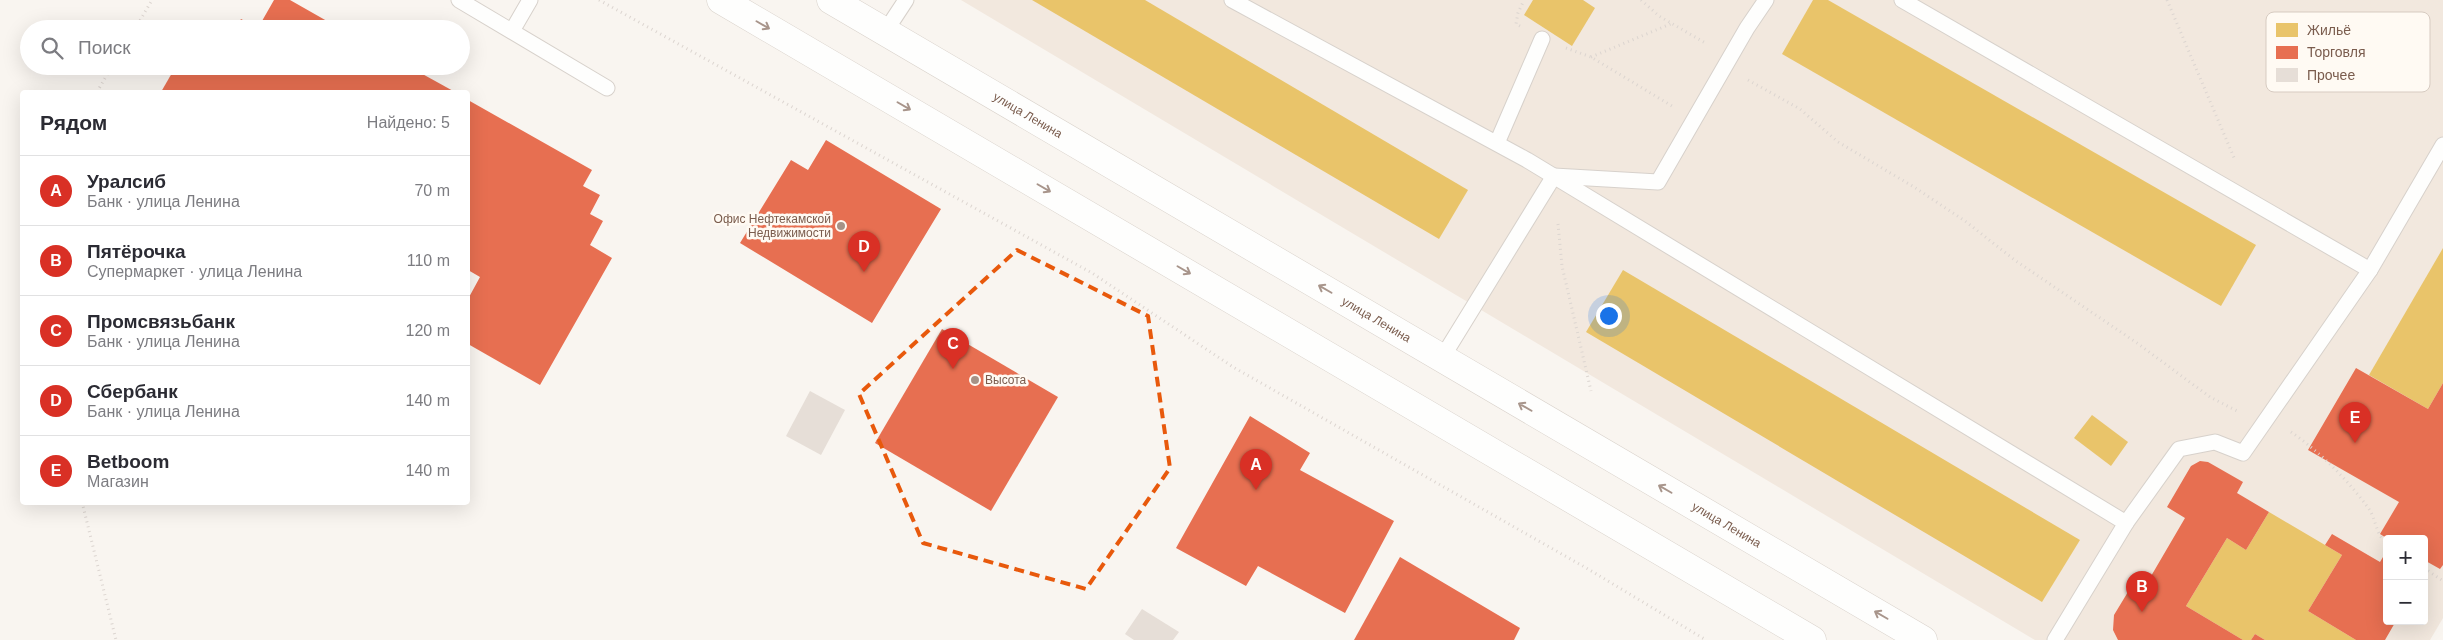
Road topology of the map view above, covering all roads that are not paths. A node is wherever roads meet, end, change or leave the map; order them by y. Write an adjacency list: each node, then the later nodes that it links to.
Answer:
1 (459, 0): 9 (lane)
2 (530, 0): 9 (lane)
3 (721, 0): 19 (main road, one-way to 19)
4 (831, 0): 10 (main road, улица Ленина)
5 (906, 0): 10 (lane)
6 (1232, 0): 13 (lane)
7 (1766, 0): 15 (lane)
8 (1902, 0): 16 (lane)
9 (512, 31): 12 (lane)
10 (885, 32): 17 (main road, улица Ленина, one-way to 10)
11 (1542, 39): 13 (lane)
12 (607, 88)
13 (1497, 143): 15 (lane)
14 (2443, 145): 16 (lane)
15 (1554, 176): 17 (lane); 18 (lane)
16 (2370, 270): 18 (lane)
17 (1442, 358): 20 (main road, улица Ленина, one-way to 17)
18 (2126, 523): 21 (lane)
19 (1812, 640)
20 (1923, 640)
21 (2055, 640)

